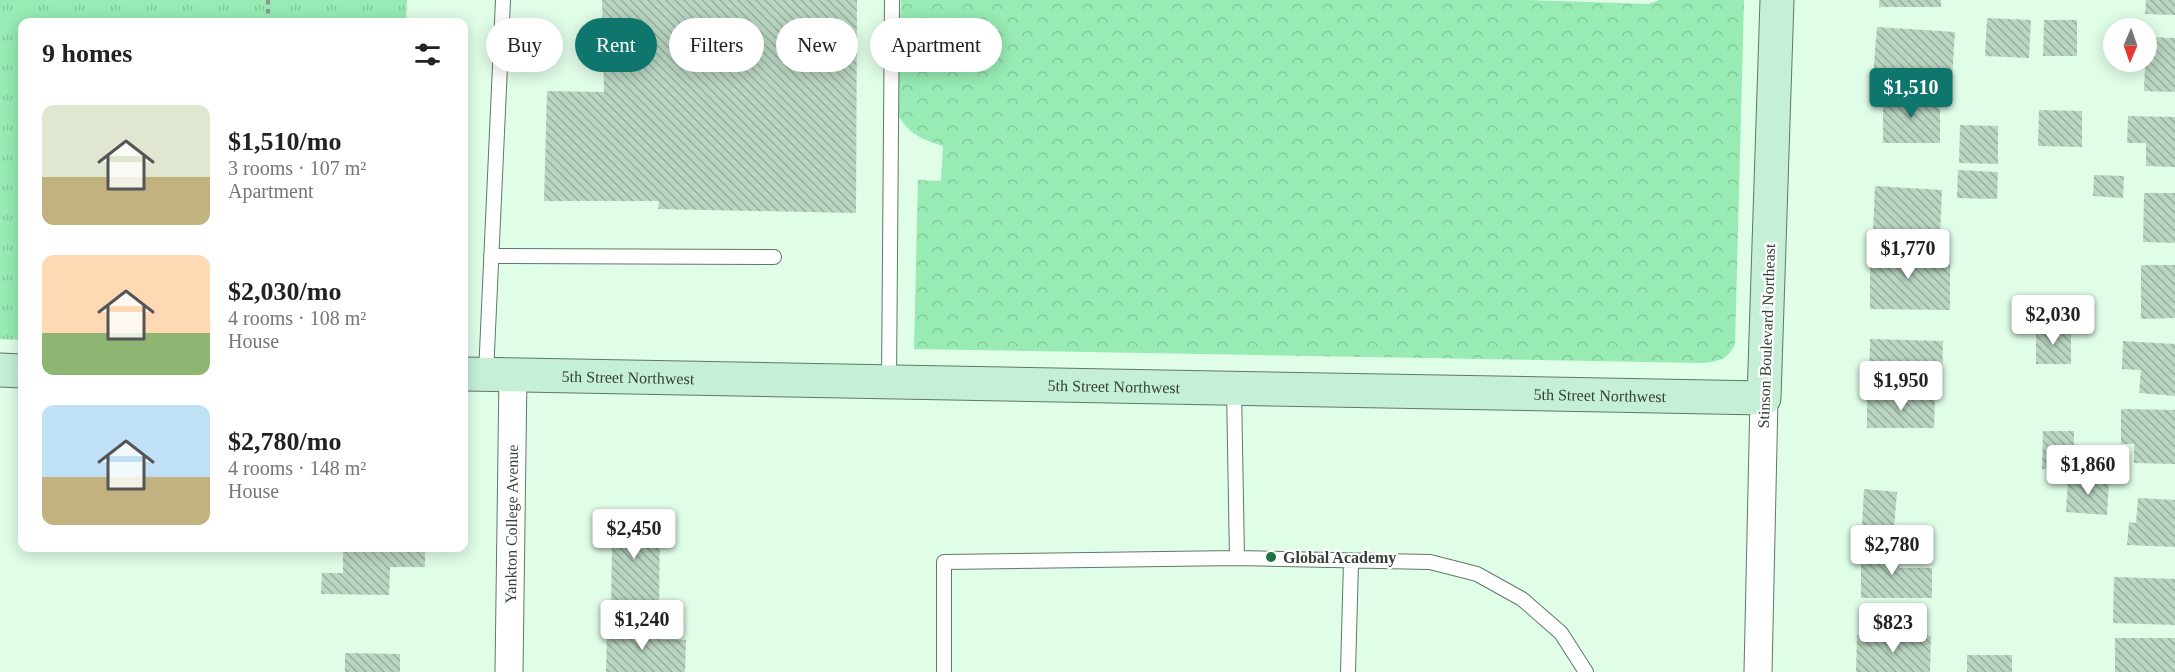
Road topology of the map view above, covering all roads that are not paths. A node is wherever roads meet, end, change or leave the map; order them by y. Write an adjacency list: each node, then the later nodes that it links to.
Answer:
1 (503, 0): 4 (lane)
2 (891, 0): 9 (lane)
3 (1777, 0): 11 (street, Stinson Boulevard Northeast)
4 (491, 256): 5 (lane); 8 (lane)
5 (774, 256)
6 (0, 370): 7 (street)
7 (18, 371)
8 (487, 374): 9 (street, 5th Street Northwest); 14 (street, Yankton College Avenue)
9 (889, 382): 10 (street, 5th Street Northwest)
10 (1234, 388): 11 (street, 5th Street Northwest); 12 (lane)
11 (1764, 398): 18 (street, Stinson Boulevard Northeast)
12 (1238, 558): 13 (lane); 15 (lane)
13 (1351, 562): 16 (lane); 17 (lane)
14 (508, 672)
15 (944, 672)
16 (1348, 672)
17 (1586, 672)
18 (1758, 672)

